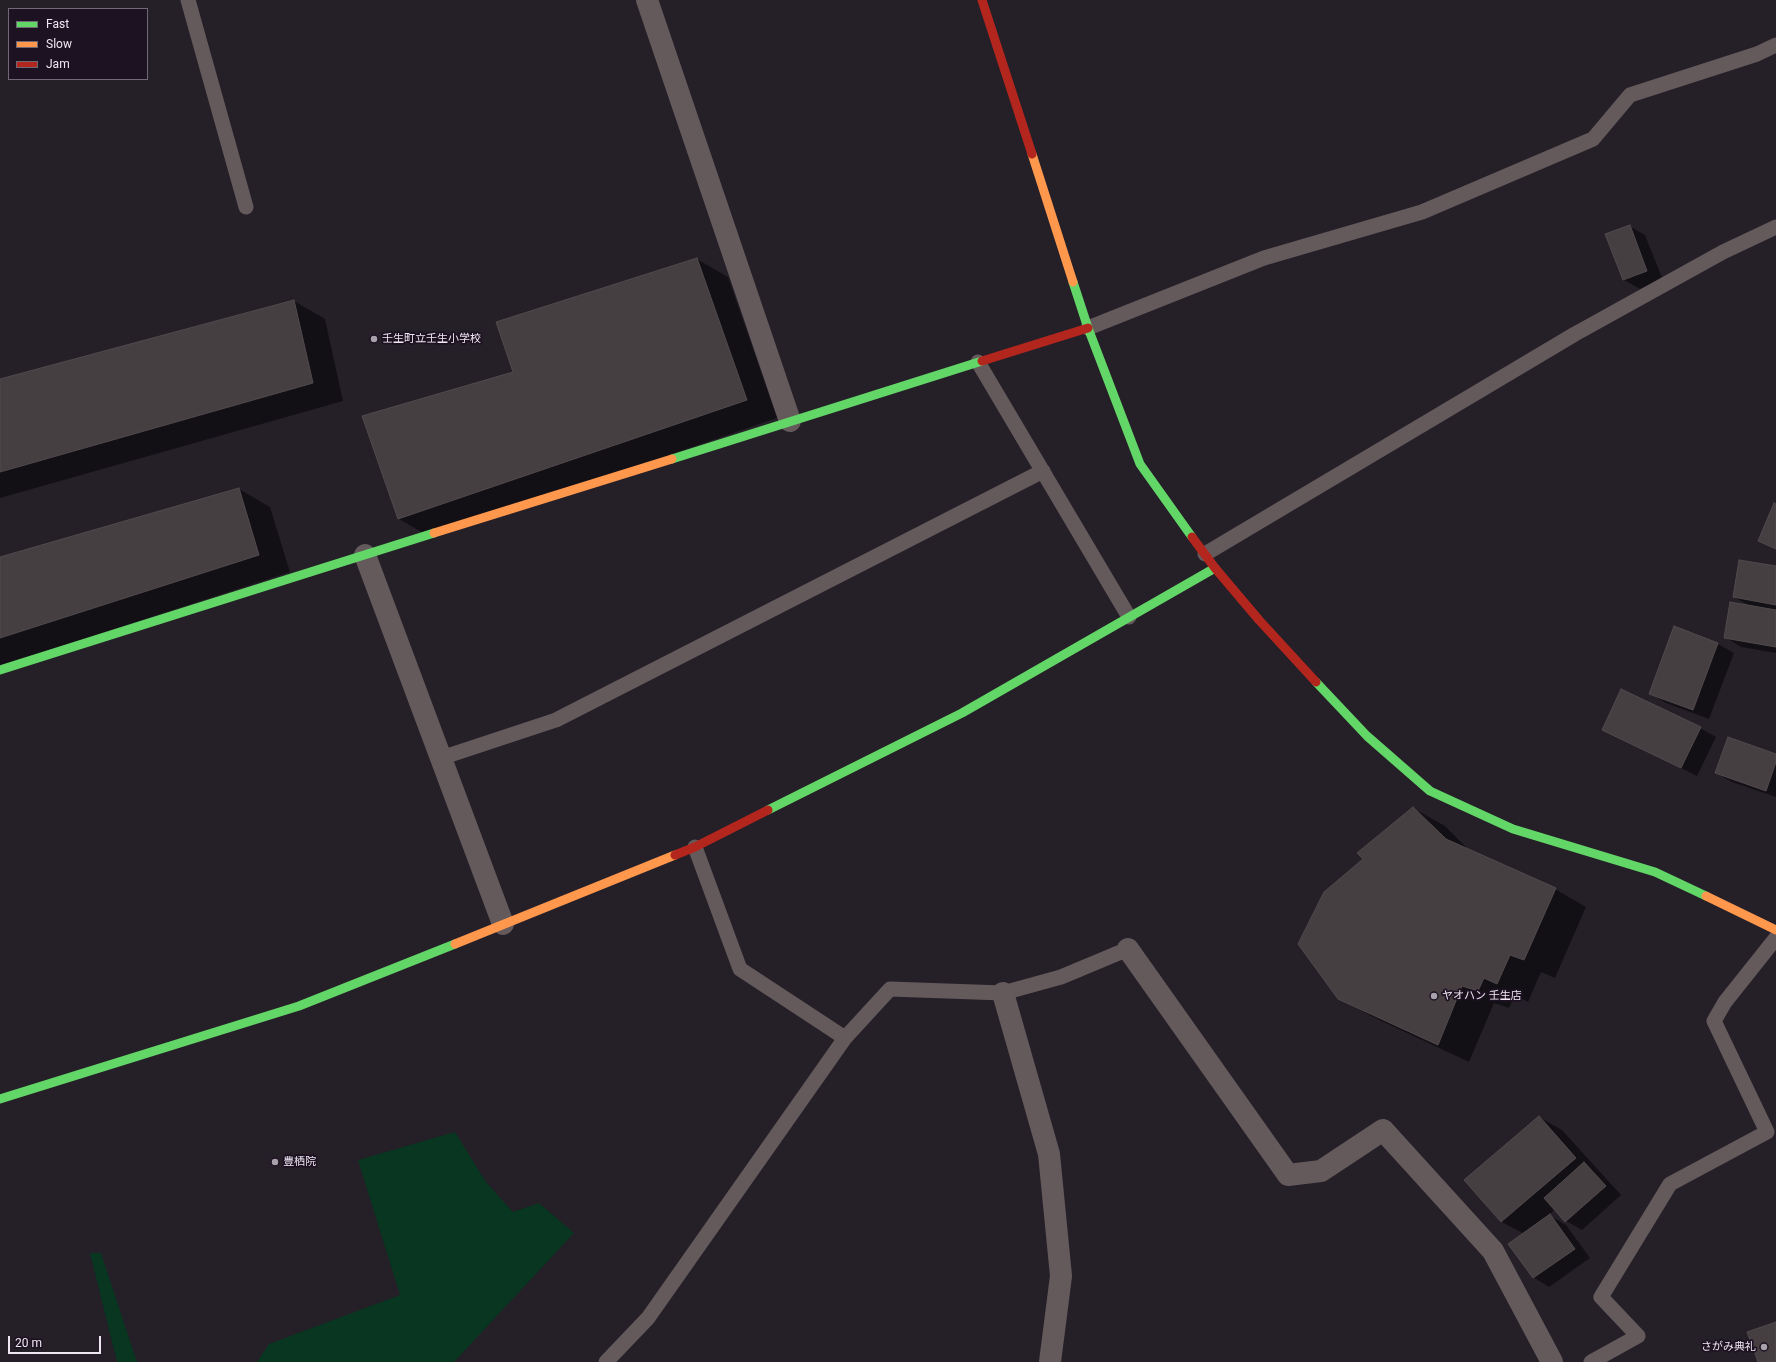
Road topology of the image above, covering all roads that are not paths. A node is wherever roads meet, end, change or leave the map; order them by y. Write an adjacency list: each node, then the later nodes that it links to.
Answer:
1 (188, 0): 5 (lane)
2 (647, 0): 9 (street)
3 (982, 0): 7 (street)
4 (1776, 44): 7 (lane)
5 (246, 207)
6 (1776, 227): 11 (lane)
7 (1088, 328): 8 (street); 11 (street)
8 (978, 362): 9 (street); 10 (lane)
9 (790, 422): 12 (street)
10 (1043, 471): 14 (lane); 16 (lane)
11 (1206, 554): 13 (street)
12 (365, 555): 15 (street); 16 (street)
13 (1215, 568): 14 (street); 19 (street)
14 (1130, 617): 17 (street)
15 (0, 670)
16 (441, 758): 18 (street)
17 (695, 847): 18 (street); 23 (lane)
18 (502, 924): 24 (street)
19 (1776, 930)
20 (1776, 938): 28 (lane)
21 (1128, 949): 22 (lane); 27 (street)
22 (1003, 993): 23 (lane); 26 (street)
23 (845, 1038): 25 (lane)
24 (0, 1099)
25 (606, 1362)
26 (1050, 1362)
27 (1552, 1362)
28 (1591, 1362)

